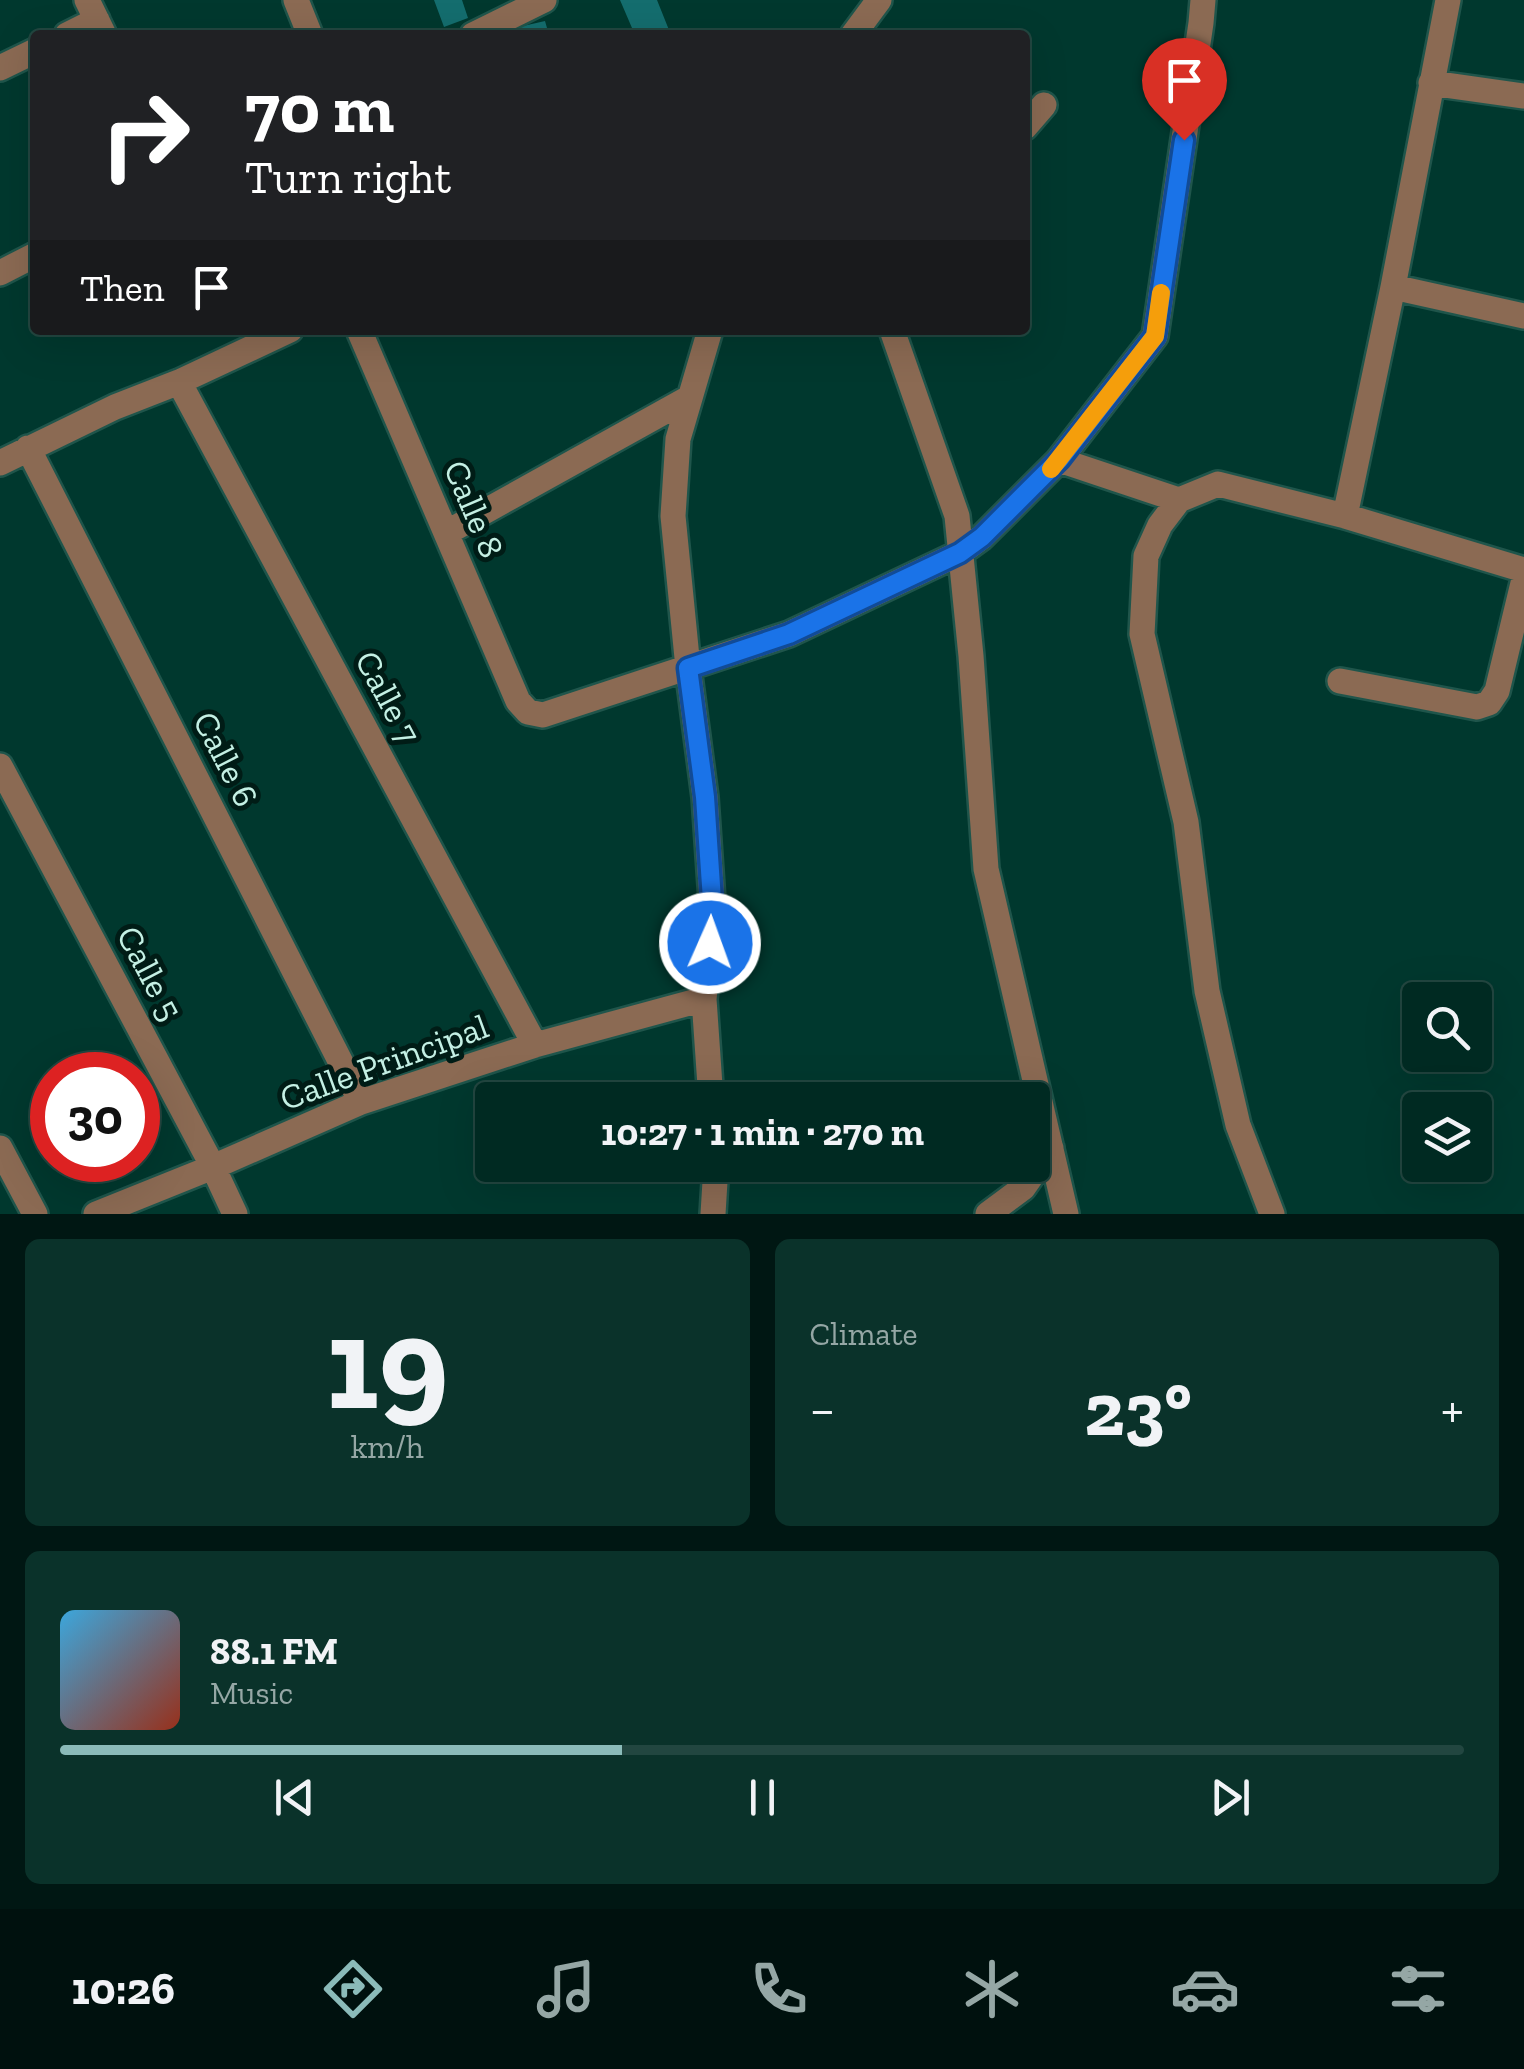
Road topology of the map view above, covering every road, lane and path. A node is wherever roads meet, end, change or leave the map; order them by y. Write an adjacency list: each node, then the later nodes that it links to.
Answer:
1 (296, 0): 6 (street)
2 (544, 0): 7 (street)
3 (879, 0): 8 (street)
4 (1202, 0): 26 (street)
5 (1448, 0): 11 (street)
6 (308, 30)
7 (483, 30)
8 (857, 30)
9 (30, 53): 10 (street)
10 (0, 68)
11 (1431, 83): 12 (street); 17 (street)
12 (1524, 96)
13 (1044, 105): 14 (street)
14 (1030, 121)
15 (30, 258): 16 (street)
16 (0, 273)
17 (1393, 287): 18 (street); 29 (street)
18 (1524, 316)
19 (279, 335): 23 (street)
20 (361, 335): 30 (street, Calle 8)
21 (708, 335): 24 (street)
22 (894, 335): 31 (street)
23 (179, 382): 25 (street); 38 (street, Calle 7)
24 (689, 398): 30 (street); 34 (street)
25 (28, 448): 27 (street); 40 (street, Calle 6)
26 (1059, 460): 28 (street); 31 (street)
27 (0, 462)
28 (1180, 500): 29 (street); 51 (street)
29 (1344, 516): 32 (street)
30 (446, 532): 34 (street, Calle 8)
31 (960, 553): 34 (street); 42 (street)
32 (1524, 570)
33 (1524, 579): 35 (street)
34 (688, 668): 37 (street)
35 (1340, 682)
36 (0, 766): 43 (street, Calle 5)
37 (704, 998): 38 (street, Calle Principal); 39 (street)
38 (534, 1045): 40 (street, Calle Principal)
39 (710, 1082)
40 (361, 1102): 43 (street, Calle Principal)
41 (0, 1148): 45 (street)
42 (1051, 1148): 49 (street); 50 (street)
43 (213, 1167): 46 (street, Calle Principal); 47 (street, Calle 5)
44 (715, 1182): 48 (street)
45 (36, 1214)
46 (96, 1214)
47 (235, 1214)
48 (713, 1214)
49 (988, 1214)
50 (1066, 1214)
51 (1272, 1214)

